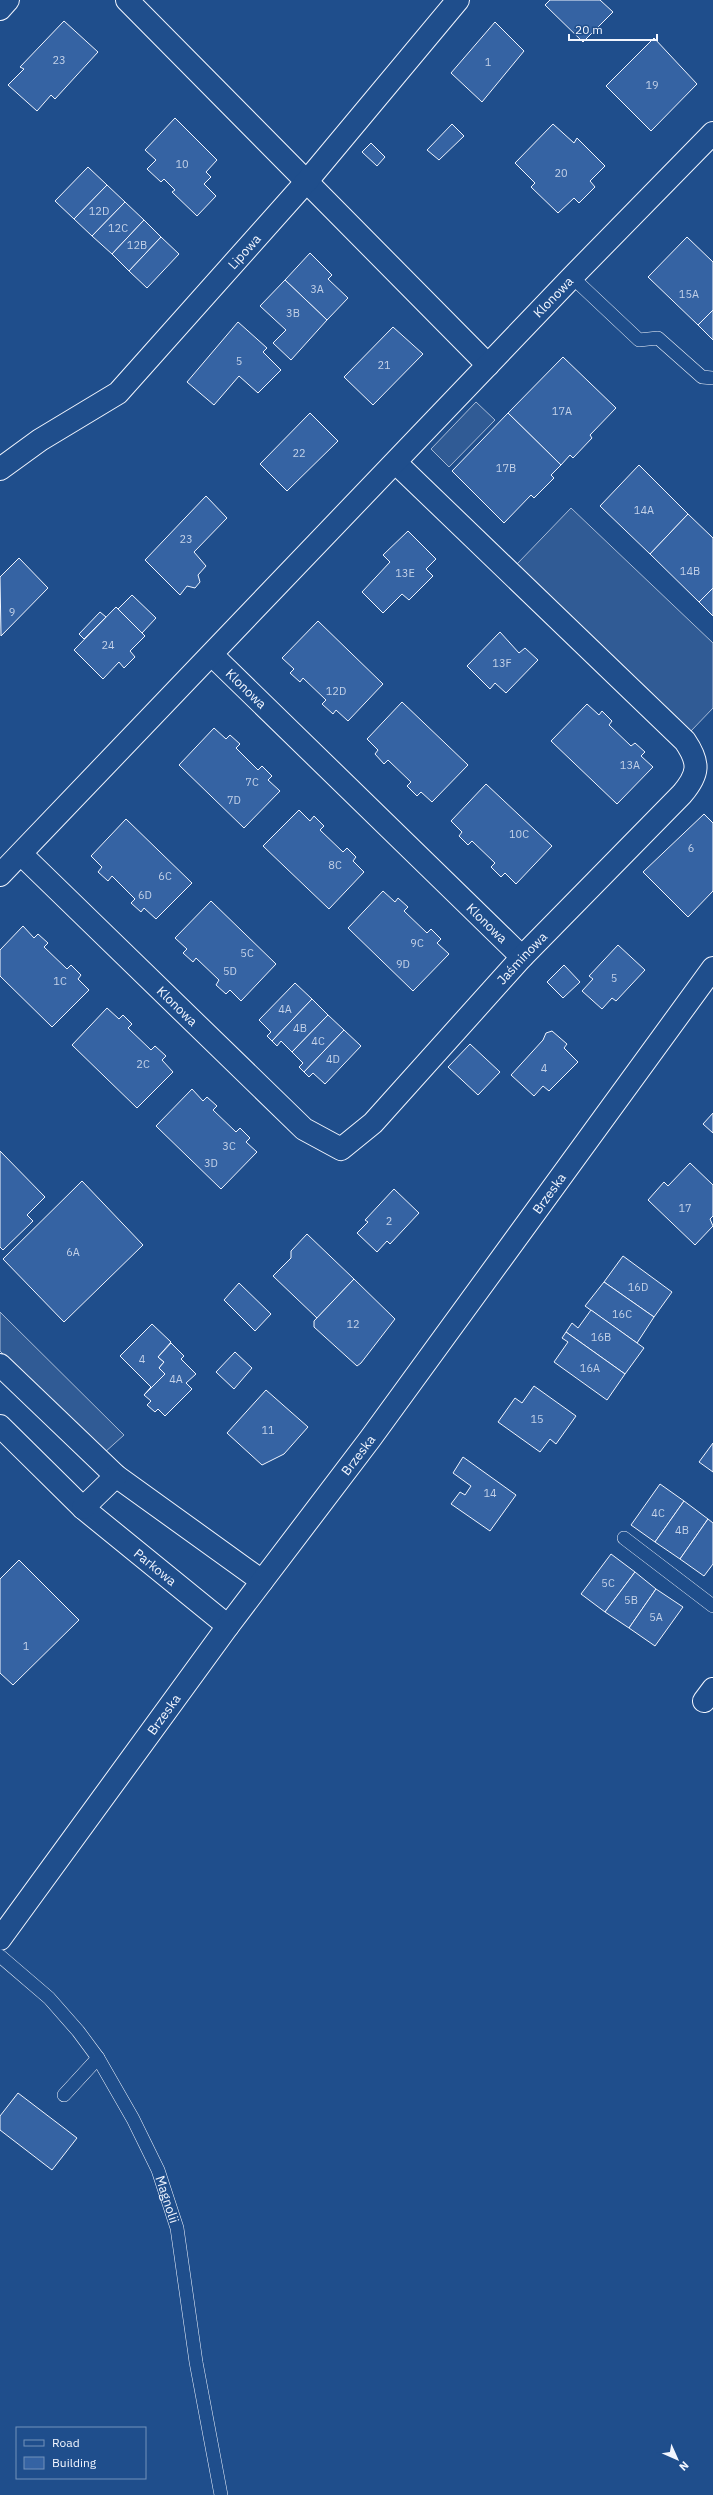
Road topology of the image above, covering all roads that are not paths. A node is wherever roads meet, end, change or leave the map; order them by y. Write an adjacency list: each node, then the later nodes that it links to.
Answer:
1 (8, 0): 4 (street)
2 (127, 0): 6 (street)
3 (458, 0): 6 (street, Lipowa)
4 (0, 9)
5 (713, 133): 7 (street, Klonowa)
6 (307, 181): 8 (street); 11 (street, Lipowa)
7 (572, 277): 8 (street, Klonowa); 9 (lane)
8 (488, 365): 10 (street, Klonowa)
9 (713, 378)
10 (396, 463): 12 (street, Klonowa); 15 (street, Jaśminowa)
11 (0, 469)
12 (212, 655): 13 (street, Klonowa); 15 (street, Klonowa)
13 (21, 854): 14 (street, Klonowa); 17 (street, Klonowa)
14 (0, 875)
15 (522, 957): 17 (street, Jaśminowa)
16 (713, 968): 23 (street, Brzeska)
17 (341, 1149)
18 (0, 1365): 20 (street)
19 (0, 1426): 21 (street, Parkowa)
20 (116, 1476): 21 (street); 23 (street)
21 (83, 1508): 25 (street, Parkowa)
22 (624, 1538): 24 (lane)
23 (262, 1581): 25 (street, Brzeska)
24 (713, 1606)
25 (228, 1626): 26 (street, Brzeska)
26 (0, 1939)
27 (0, 1956): 28 (lane, Magnolii)
28 (98, 2058): 29 (lane); 30 (lane, Magnolii)
29 (64, 2096)
30 (221, 2495)

